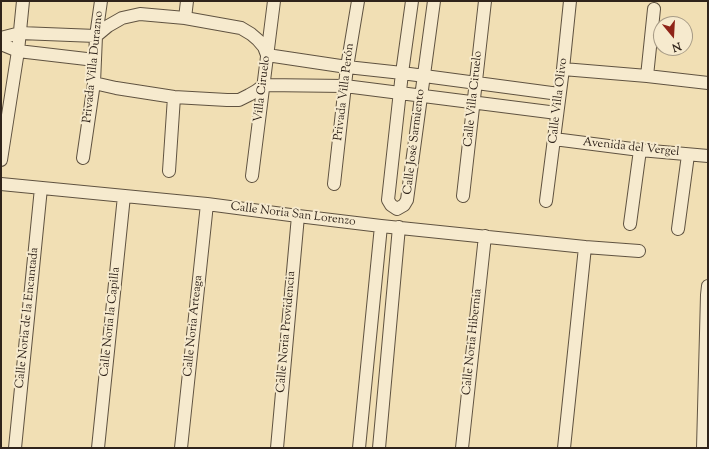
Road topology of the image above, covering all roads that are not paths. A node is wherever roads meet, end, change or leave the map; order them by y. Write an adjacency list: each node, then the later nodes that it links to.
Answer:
1 (23, 1): 12 (street)
2 (101, 1): 13 (street, Privada Villa Durazno)
3 (187, 1): 11 (street)
4 (274, 1): 17 (street, Villa Ciruelo)
5 (358, 1): 19 (street, Privada Villa Perón)
6 (412, 1): 21 (street, Calle José Sarmiento)
7 (434, 1): 22 (street, Calle José Sarmiento)
8 (485, 1): 25 (street, Calle Villa Ciruelo)
9 (570, 1): 20 (street, Calle Villa Olivo)
10 (654, 9): 23 (street)
11 (185, 18): 13 (street); 17 (street)
12 (20, 33): 13 (street); 14 (street); 16 (street)
13 (96, 36): 18 (street, Privada Villa Durazno)
14 (1, 38)
15 (1, 44): 16 (street)
16 (18, 51): 18 (street); 35 (street)
17 (267, 55): 19 (street); 27 (street, Villa Ciruelo)
18 (95, 60): 24 (street, Privada Villa Durazno)
19 (347, 67): 21 (street); 28 (street, Privada Villa Perón)
20 (563, 69): 23 (street); 30 (street, Calle Villa Olivo)
21 (402, 73): 22 (street); 29 (street, Calle José Sarmiento)
22 (424, 76): 25 (street); 31 (street, Calle José Sarmiento)
23 (647, 76): 26 (street)
24 (94, 83): 32 (street); 40 (street, Privada Villa Durazno)
25 (476, 83): 30 (street); 33 (street, Calle Villa Ciruelo)
26 (708, 83)
27 (264, 85): 28 (street); 32 (street); 43 (street, Villa Ciruelo)
28 (345, 86): 29 (street); 45 (street, Privada Villa Perón)
29 (400, 93): 31 (street); 31 (street, Calle José Sarmiento)
30 (559, 94): 34 (street, Calle Villa Olivo)
31 (421, 95): 33 (street)
32 (174, 97): 42 (street)
33 (473, 102): 34 (street); 48 (street, Calle Villa Ciruelo)
34 (557, 113): 36 (street, Calle Villa Olivo)
35 (3, 131): 41 (street)
36 (554, 139): 37 (street, Avenida del Vergel); 49 (street, Calle Villa Olivo)
37 (640, 150): 38 (street, Avenida del Vergel); 52 (street)
38 (688, 155): 39 (street, Avenida del Vergel); 55 (street)
39 (708, 156)
40 (83, 158)
41 (1, 160)
42 (169, 171)
43 (252, 176)
44 (1, 184): 46 (street, Calle Noria San Lorenzo)
45 (334, 184)
46 (42, 188): 47 (street, Calle Noria San Lorenzo); 62 (street, Calle Noria de la Encantada)
47 (124, 196): 50 (street, Calle Noria San Lorenzo); 63 (street, Calle Noria la Capilla)
48 (463, 196)
49 (546, 201)
50 (207, 204): 51 (street, Calle Noria San Lorenzo); 64 (street, Calle Noria Arteaga)
51 (298, 216): 53 (street, Calle Noria San Lorenzo); 65 (street, Calle Noria Providencia)
52 (630, 224)
53 (381, 226): 54 (street, Calle Noria San Lorenzo); 66 (street)
54 (399, 227): 56 (street, Calle Noria San Lorenzo); 67 (street)
55 (678, 229)
56 (485, 236): 57 (street, Calle Noria San Lorenzo); 68 (street, Calle Noria Hibernia)
57 (585, 247): 58 (street, Calle Noria San Lorenzo); 69 (street)
58 (639, 251)
59 (708, 286): 60 (street)
60 (707, 356): 61 (street)
61 (705, 441)
62 (15, 448)
63 (98, 448)
64 (181, 448)
65 (277, 448)
66 (359, 448)
67 (379, 448)
68 (462, 448)
69 (564, 448)

